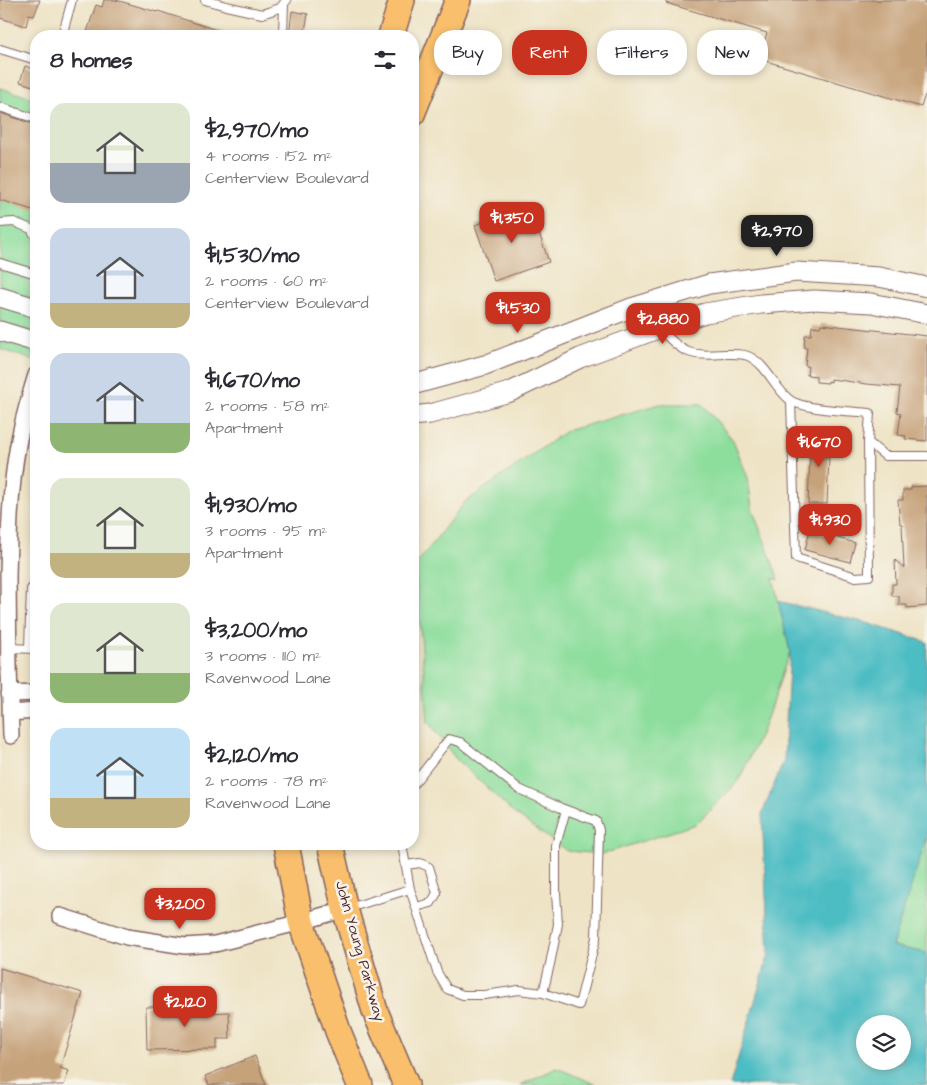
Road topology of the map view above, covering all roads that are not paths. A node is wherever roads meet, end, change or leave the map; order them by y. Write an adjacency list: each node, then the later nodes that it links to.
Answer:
1 (72, 0): 7 (lane)
2 (205, 0): 6 (lane)
3 (402, 0): 9 (highway)
4 (440, 0): 12 (highway)
5 (458, 0): 13 (highway)
6 (285, 2): 8 (lane)
7 (64, 30)
8 (283, 30)
9 (393, 30)
10 (0, 49): 11 (lane)
11 (30, 58)
12 (419, 68)
13 (419, 97)
14 (0, 107): 15 (lane)
15 (30, 117)
16 (0, 223): 17 (lane)
17 (30, 229)
18 (0, 263): 19 (lane)
19 (30, 272)
20 (927, 287): 23 (street)
21 (0, 297): 22 (street)
22 (30, 306)
23 (631, 308): 25 (street); 28 (street)
24 (927, 314): 25 (street)
25 (660, 328): 30 (lane); 31 (street)
26 (0, 331): 27 (street)
27 (30, 340)
28 (419, 383)
29 (30, 396): 34 (street)
30 (791, 401): 32 (lane); 32 (lane)
31 (419, 415)
32 (868, 442): 33 (lane)
33 (927, 456)
34 (8, 648): 35 (lane); 37 (street)
35 (30, 649)
36 (30, 693): 37 (street)
37 (9, 694): 39 (street)
38 (30, 711): 39 (street)
39 (10, 713): 40 (street)
40 (11, 736)
41 (419, 777): 42 (lane)
42 (566, 810): 52 (lane); 52 (lane)
43 (287, 850): 51 (highway)
44 (331, 850): 49 (highway, John Young Parkway)
45 (403, 850): 46 (lane)
46 (406, 865): 47 (lane); 48 (lane)
47 (410, 889): 48 (lane); 49 (lane)
48 (416, 907): 52 (lane)
49 (345, 909): 51 (street); 54 (highway, John Young Parkway)
50 (60, 916): 51 (street)
51 (301, 922): 53 (highway)
52 (543, 993)
53 (360, 1085)
54 (406, 1085)

